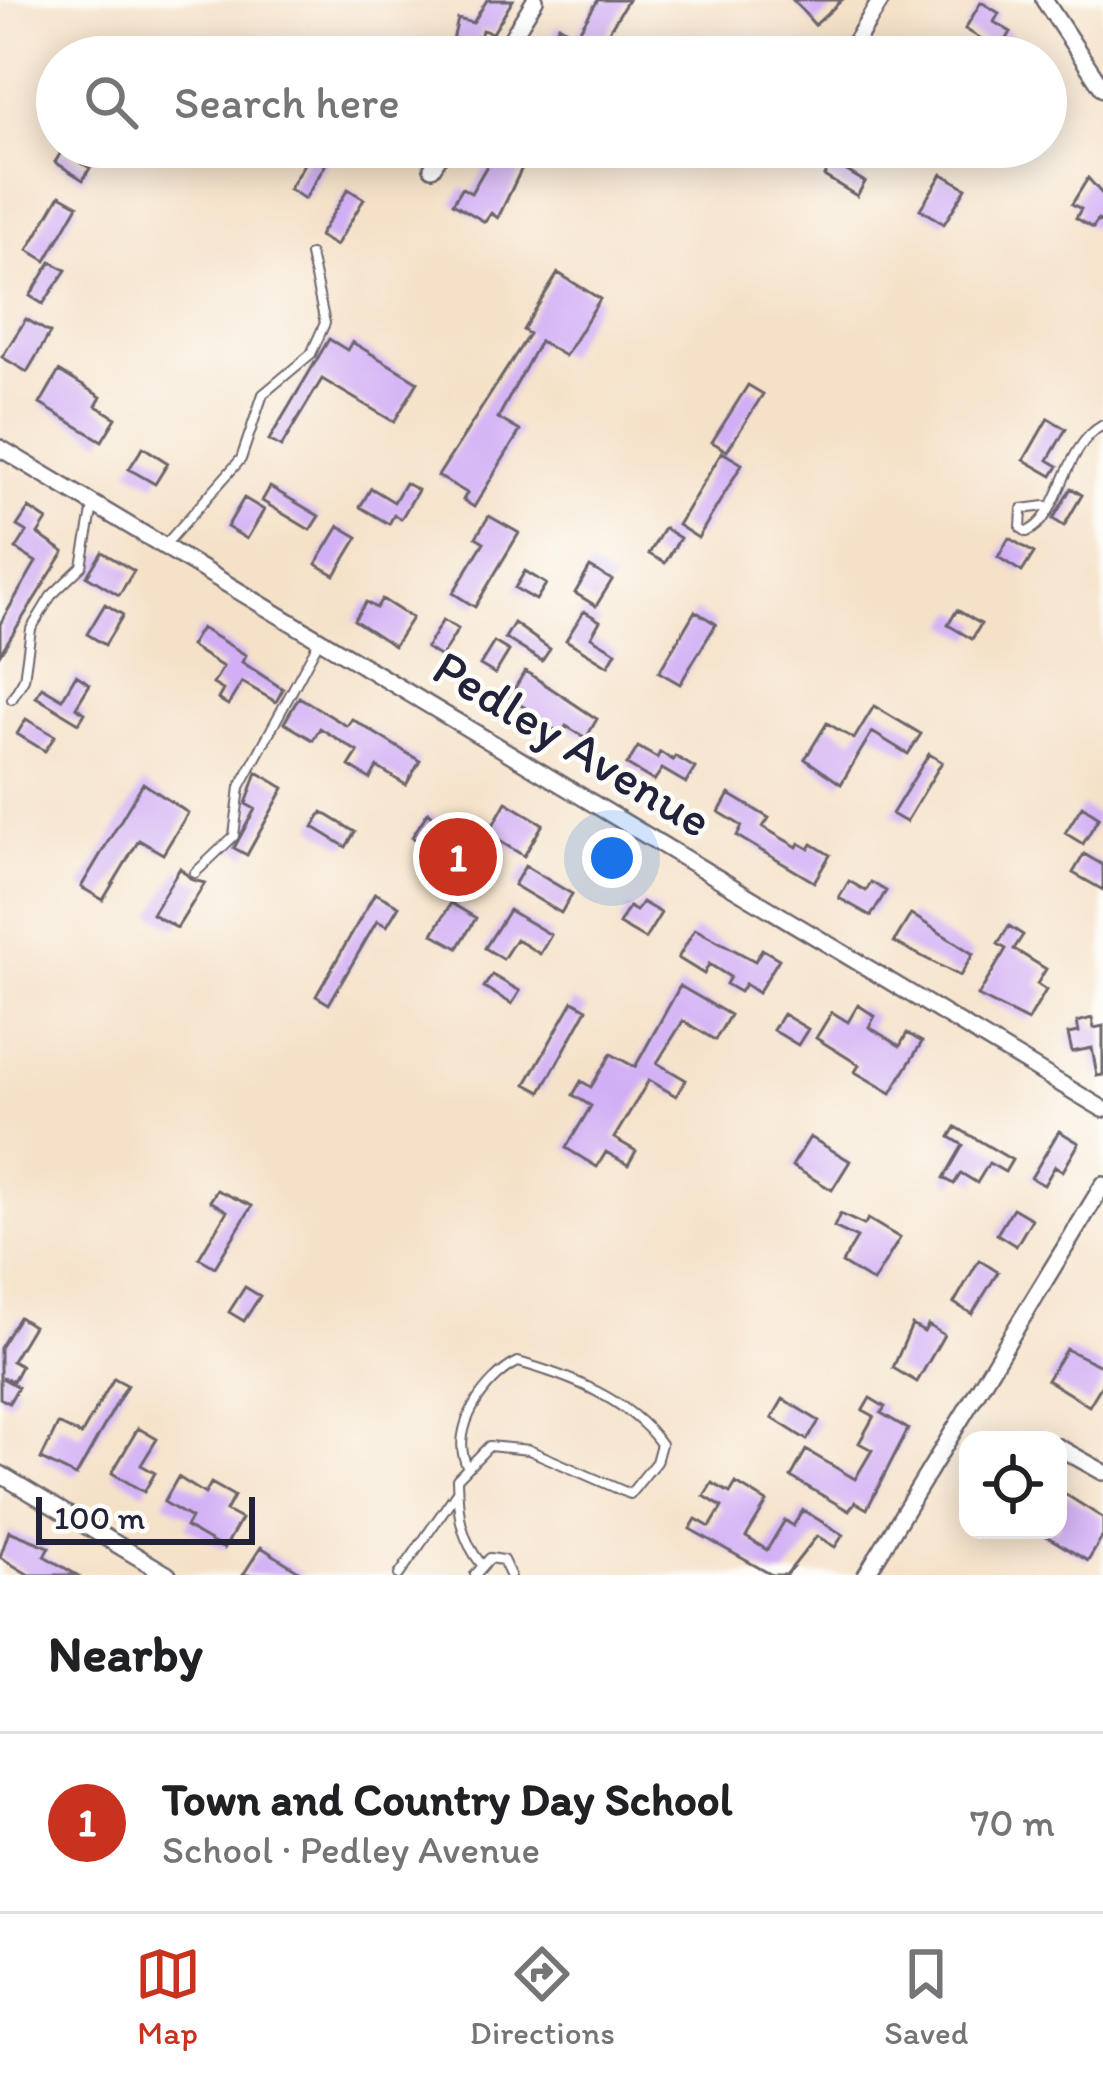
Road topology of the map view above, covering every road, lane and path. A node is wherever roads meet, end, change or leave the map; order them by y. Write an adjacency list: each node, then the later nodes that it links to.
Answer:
1 (535, 0): 4 (street)
2 (881, 0): 5 (street)
3 (1044, 0): 6 (street)
4 (513, 36)
5 (860, 36)
6 (1103, 89)
7 (310, 256): 12 (lane)
8 (1103, 425): 11 (lane)
9 (0, 448): 10 (street, Pedley Avenue)
10 (94, 504): 12 (street, Pedley Avenue); 14 (lane)
11 (1046, 506)
12 (164, 547): 13 (street, Pedley Avenue)
13 (320, 640): 15 (lane); 16 (street, Pedley Avenue)
14 (12, 699)
15 (195, 873)
16 (1103, 1109)
17 (1103, 1185): 28 (street)
18 (1067, 1453): 20 (street)
19 (467, 1466): 19 (lane); 22 (lane)
20 (1103, 1472)
21 (0, 1474): 24 (street)
22 (458, 1490): 23 (lane); 25 (lane)
23 (482, 1565): 26 (lane); 27 (lane)
24 (168, 1575)
25 (399, 1575)
26 (475, 1575)
27 (510, 1575)
28 (866, 1575)

